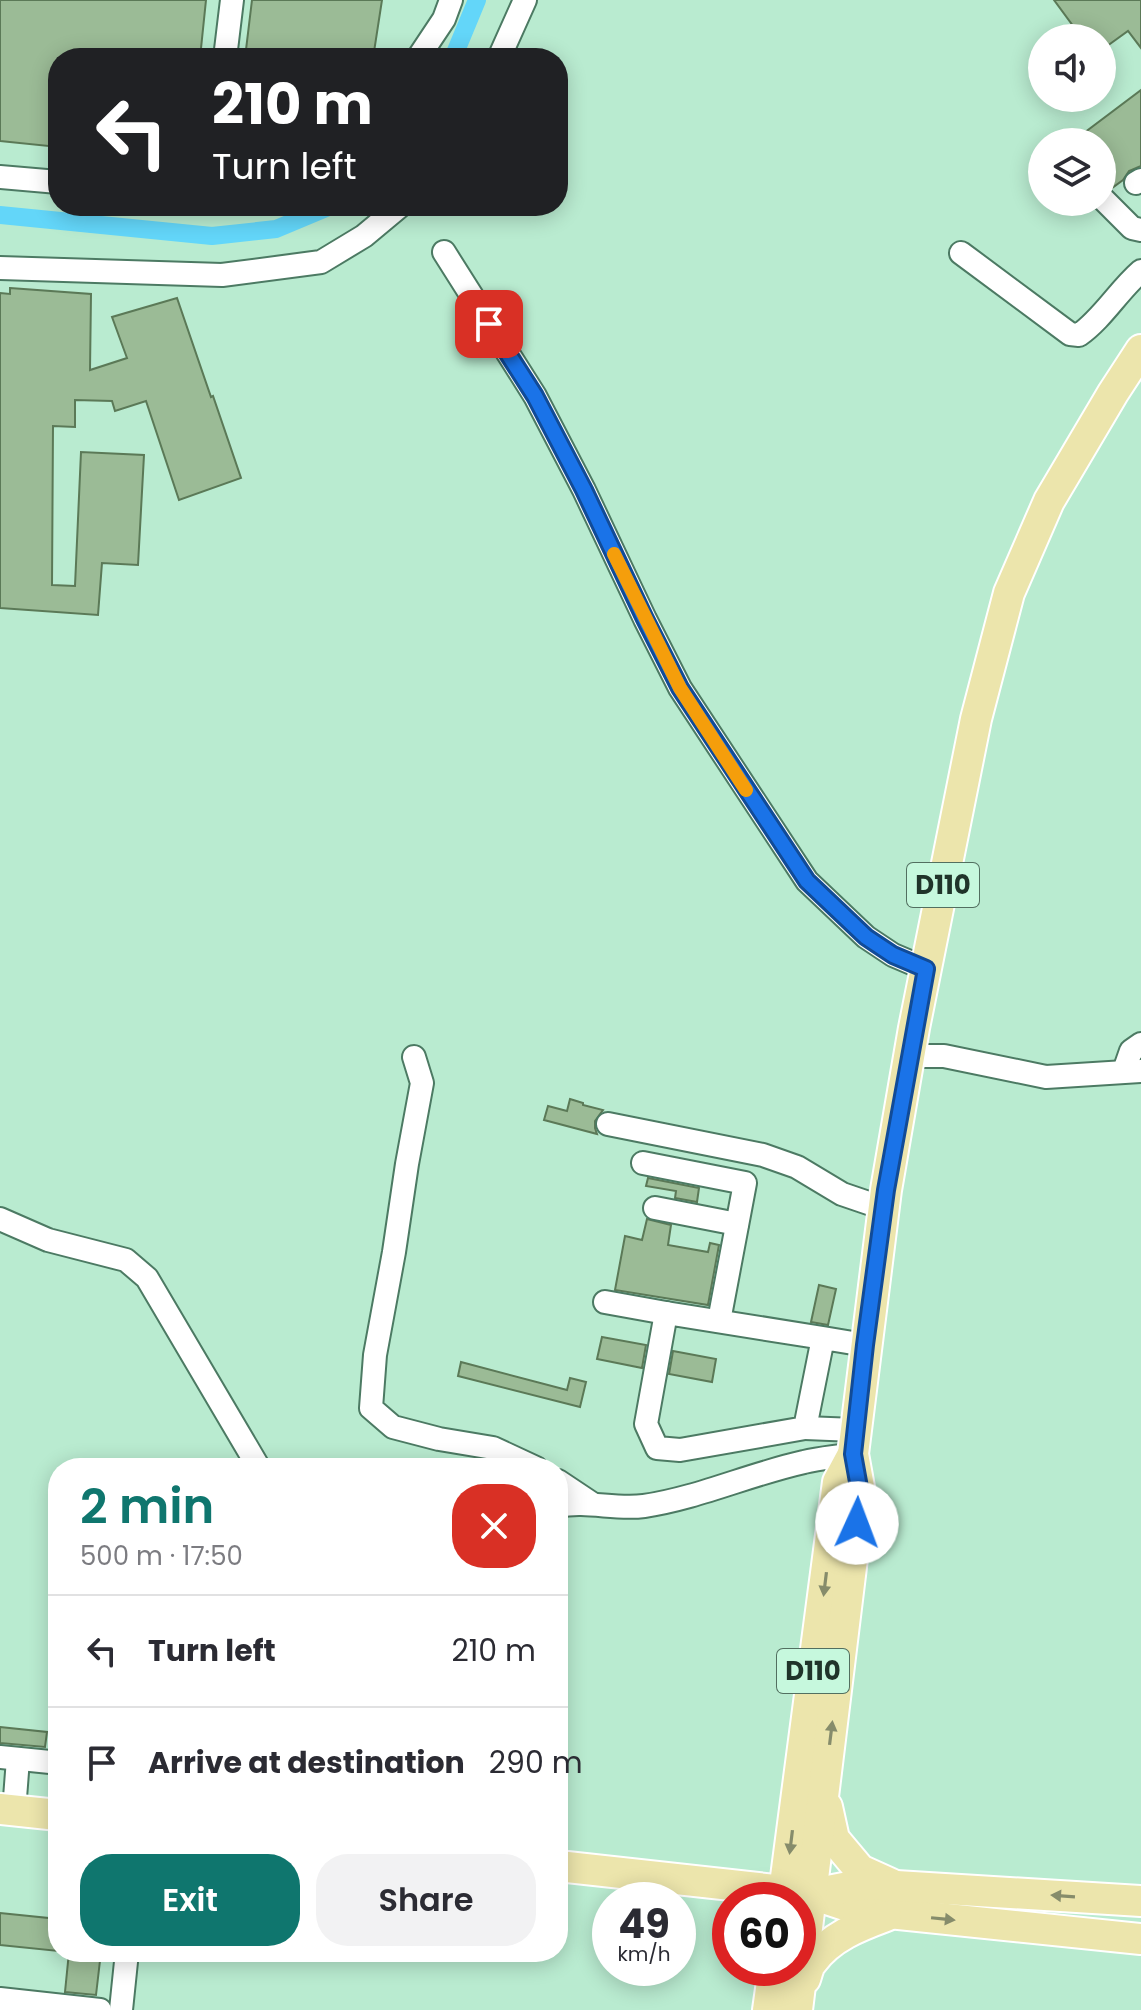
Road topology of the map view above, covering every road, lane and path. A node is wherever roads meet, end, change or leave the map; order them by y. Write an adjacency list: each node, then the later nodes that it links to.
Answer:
1 (232, 0): 4 (street)
2 (451, 0): 5 (street)
3 (525, 0): 6 (street)
4 (226, 48)
5 (425, 48)
6 (503, 48)
7 (0, 177): 8 (street)
8 (48, 181)
9 (1116, 212): 11 (street)
10 (388, 216): 14 (street)
11 (1141, 230)
12 (444, 252): 17 (street)
13 (961, 253): 15 (street)
14 (0, 268)
15 (1141, 271)
16 (1141, 350): 17 (main road, D110)
17 (926, 969): 19 (main road, D110)
18 (1141, 1044): 21 (street)
19 (910, 1056): 21 (street); 25 (main road, D110)
20 (414, 1057): 36 (street)
21 (1133, 1071)
22 (608, 1124): 25 (street)
23 (643, 1163): 27 (street)
24 (655, 1208): 27 (street)
25 (883, 1208): 32 (main road, D110)
26 (0, 1219): 35 (street)
27 (737, 1224): 30 (street)
28 (605, 1302): 29 (street)
29 (666, 1313): 30 (street); 33 (street)
30 (719, 1321): 31 (street)
31 (823, 1338): 32 (street); 33 (street)
32 (865, 1345): 34 (main road, D110)
33 (805, 1428): 34 (street)
34 (854, 1442): 38 (street); 42 (main road, D110, one-way to 34); 46 (main road, D110, one-way to 46)
35 (253, 1458)
36 (514, 1458)
37 (568, 1488): 38 (street)
38 (591, 1503): 39 (street)
39 (568, 1504)
40 (9, 1758): 41 (street); 43 (street)
41 (48, 1762)
42 (824, 1793): 47 (main road, D110); 50 (main road)
43 (7, 1810): 44 (main road)
44 (48, 1814)
45 (568, 1867): 48 (main road)
46 (794, 1882)
47 (797, 1882)
48 (712, 1885)
49 (816, 1891): 50 (main road)
50 (893, 1899): 51 (main road, one-way to 50); 52 (main road, one-way to 52); 56 (main road)
51 (1141, 1901)
52 (1141, 1939)
53 (126, 1962): 58 (street)
54 (771, 1986): 59 (main road)
55 (0, 1999): 57 (street)
56 (798, 2005)
57 (100, 2010)
58 (121, 2010)
59 (768, 2010)

